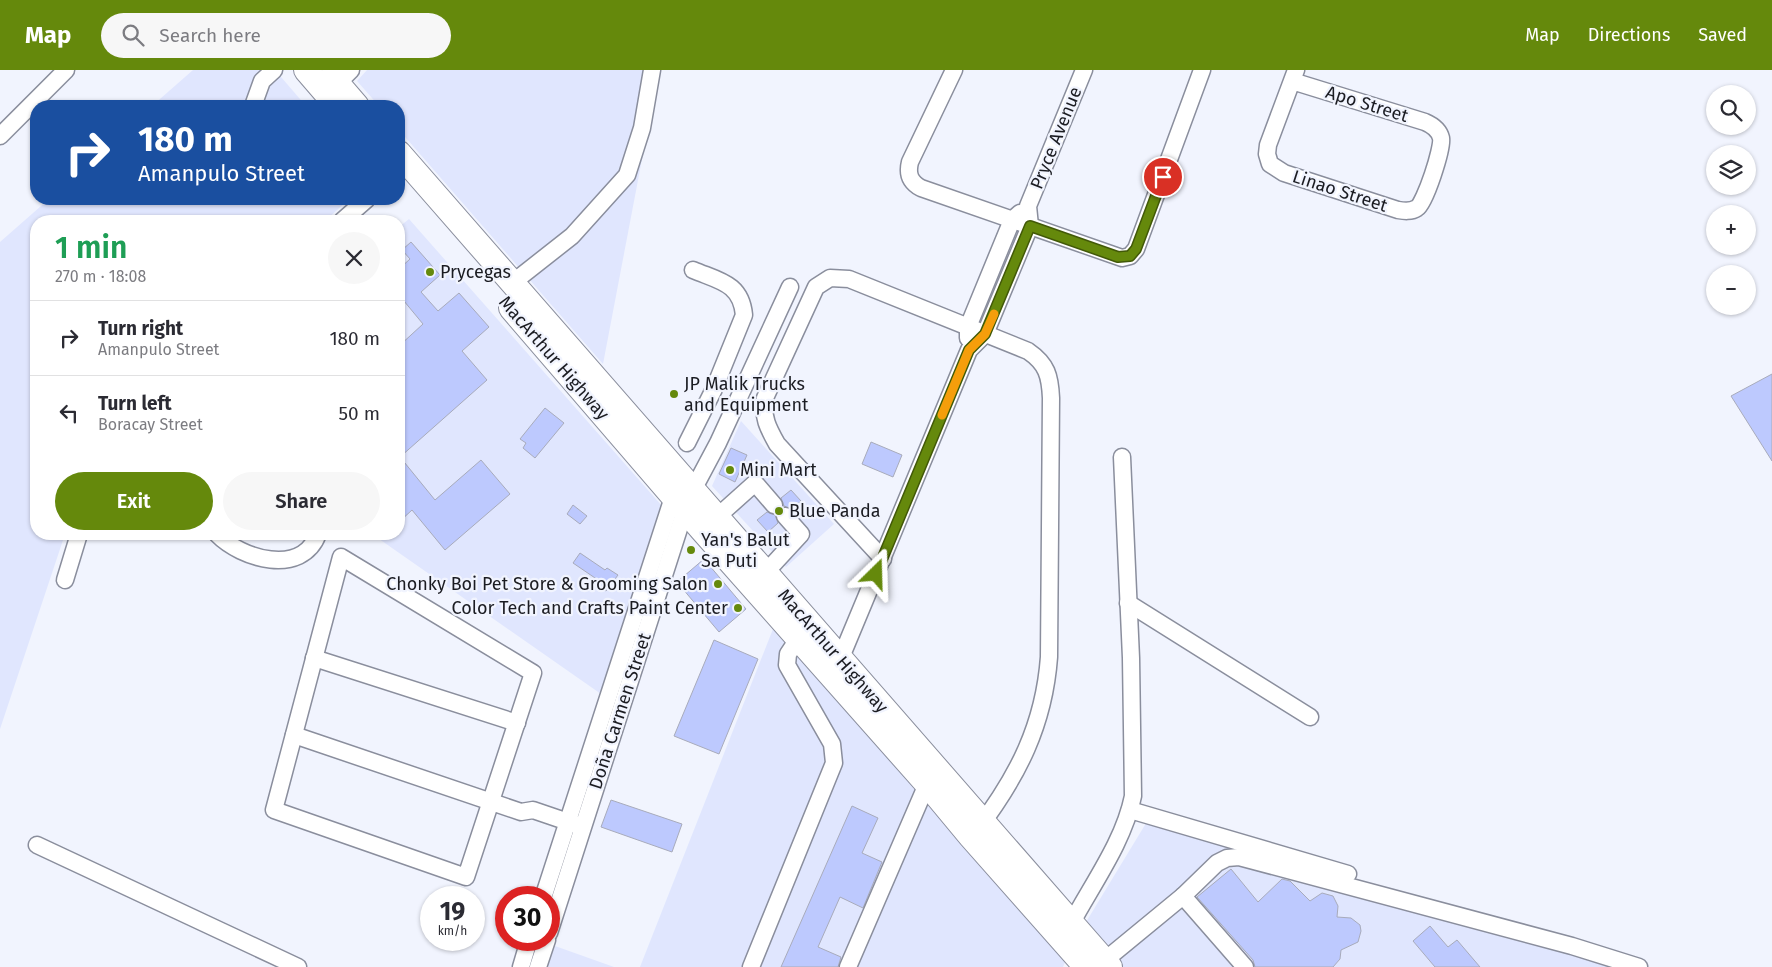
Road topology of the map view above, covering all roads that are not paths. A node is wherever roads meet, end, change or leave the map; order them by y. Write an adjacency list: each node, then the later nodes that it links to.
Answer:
1 (66, 70): 10 (street)
2 (274, 70): 11 (street)
3 (306, 70): 9 (highway)
4 (652, 70): 25 (street)
5 (954, 70): 21 (street)
6 (1084, 70): 18 (street, Pryce Avenue)
7 (1202, 70): 22 (street)
8 (1294, 76): 19 (street, Apo Street); 19 (street, Linao Street)
9 (336, 85): 12 (highway)
10 (36, 100)
11 (255, 100)
12 (351, 100)
13 (30, 106): 14 (street)
14 (0, 136)
15 (405, 161): 25 (highway, MacArthur Highway)
16 (405, 184): 25 (highway, MacArthur Highway)
17 (360, 205): 20 (street)
18 (1028, 206): 21 (street, Pryce Avenue); 22 (street, Pryce Avenue)
19 (1412, 211)
20 (349, 215)
21 (1012, 220): 22 (street); 26 (street, Pryce Avenue)
22 (1030, 226): 27 (street, Pryce Avenue)
23 (693, 270): 29 (street)
24 (790, 287): 31 (street, Doña Carmen Street)
25 (505, 289): 31 (highway, MacArthur Highway)
26 (968, 327): 27 (street); 28 (street, Pryce Avenue); 36 (street)
27 (985, 334): 28 (street, Pryce Avenue); 50 (street)
28 (969, 350): 36 (street, Pryce Avenue)
29 (687, 443)
30 (1122, 457): 39 (street)
31 (683, 493): 32 (highway, MacArthur Highway); 40 (highway, MacArthur Highway); 49 (street, Doña Carmen Street)
32 (717, 517): 37 (highway, MacArthur Highway); 37 (street)
33 (77, 540): 38 (street)
34 (223, 540): 35 (street)
35 (314, 540)
36 (883, 559): 42 (street, Pryce Avenue)
37 (765, 573): 42 (highway, MacArthur Highway)
38 (65, 580)
39 (1128, 603): 43 (street); 48 (street)
40 (798, 639): 42 (highway, MacArthur Highway); 63 (street)
41 (314, 658): 44 (street); 44 (street); 45 (street)
42 (837, 667): 46 (highway, MacArthur Highway)
43 (1310, 717)
44 (517, 723): 47 (street)
45 (294, 735): 47 (street); 47 (street)
46 (941, 792): 50 (highway, MacArthur Highway); 64 (street)
47 (491, 802): 49 (street)
48 (1130, 810): 55 (street); 56 (street)
49 (574, 829): 52 (street, Doña Carmen Street); 53 (street, Doña Carmen Street)
50 (976, 830): 55 (highway, MacArthur Highway); 59 (highway, MacArthur Highway)
51 (37, 845): 60 (street)
52 (548, 886)
53 (560, 887)
54 (1183, 896): 59 (street); 65 (street); 66 (street)
55 (1071, 924): 59 (highway, MacArthur Highway)
56 (1515, 924)
57 (526, 951): 61 (street)
58 (543, 951): 62 (street)
59 (1100, 965)
60 (298, 967)
61 (521, 967)
62 (538, 967)
63 (750, 967)
64 (848, 967)
65 (1245, 967)
66 (1639, 967)

